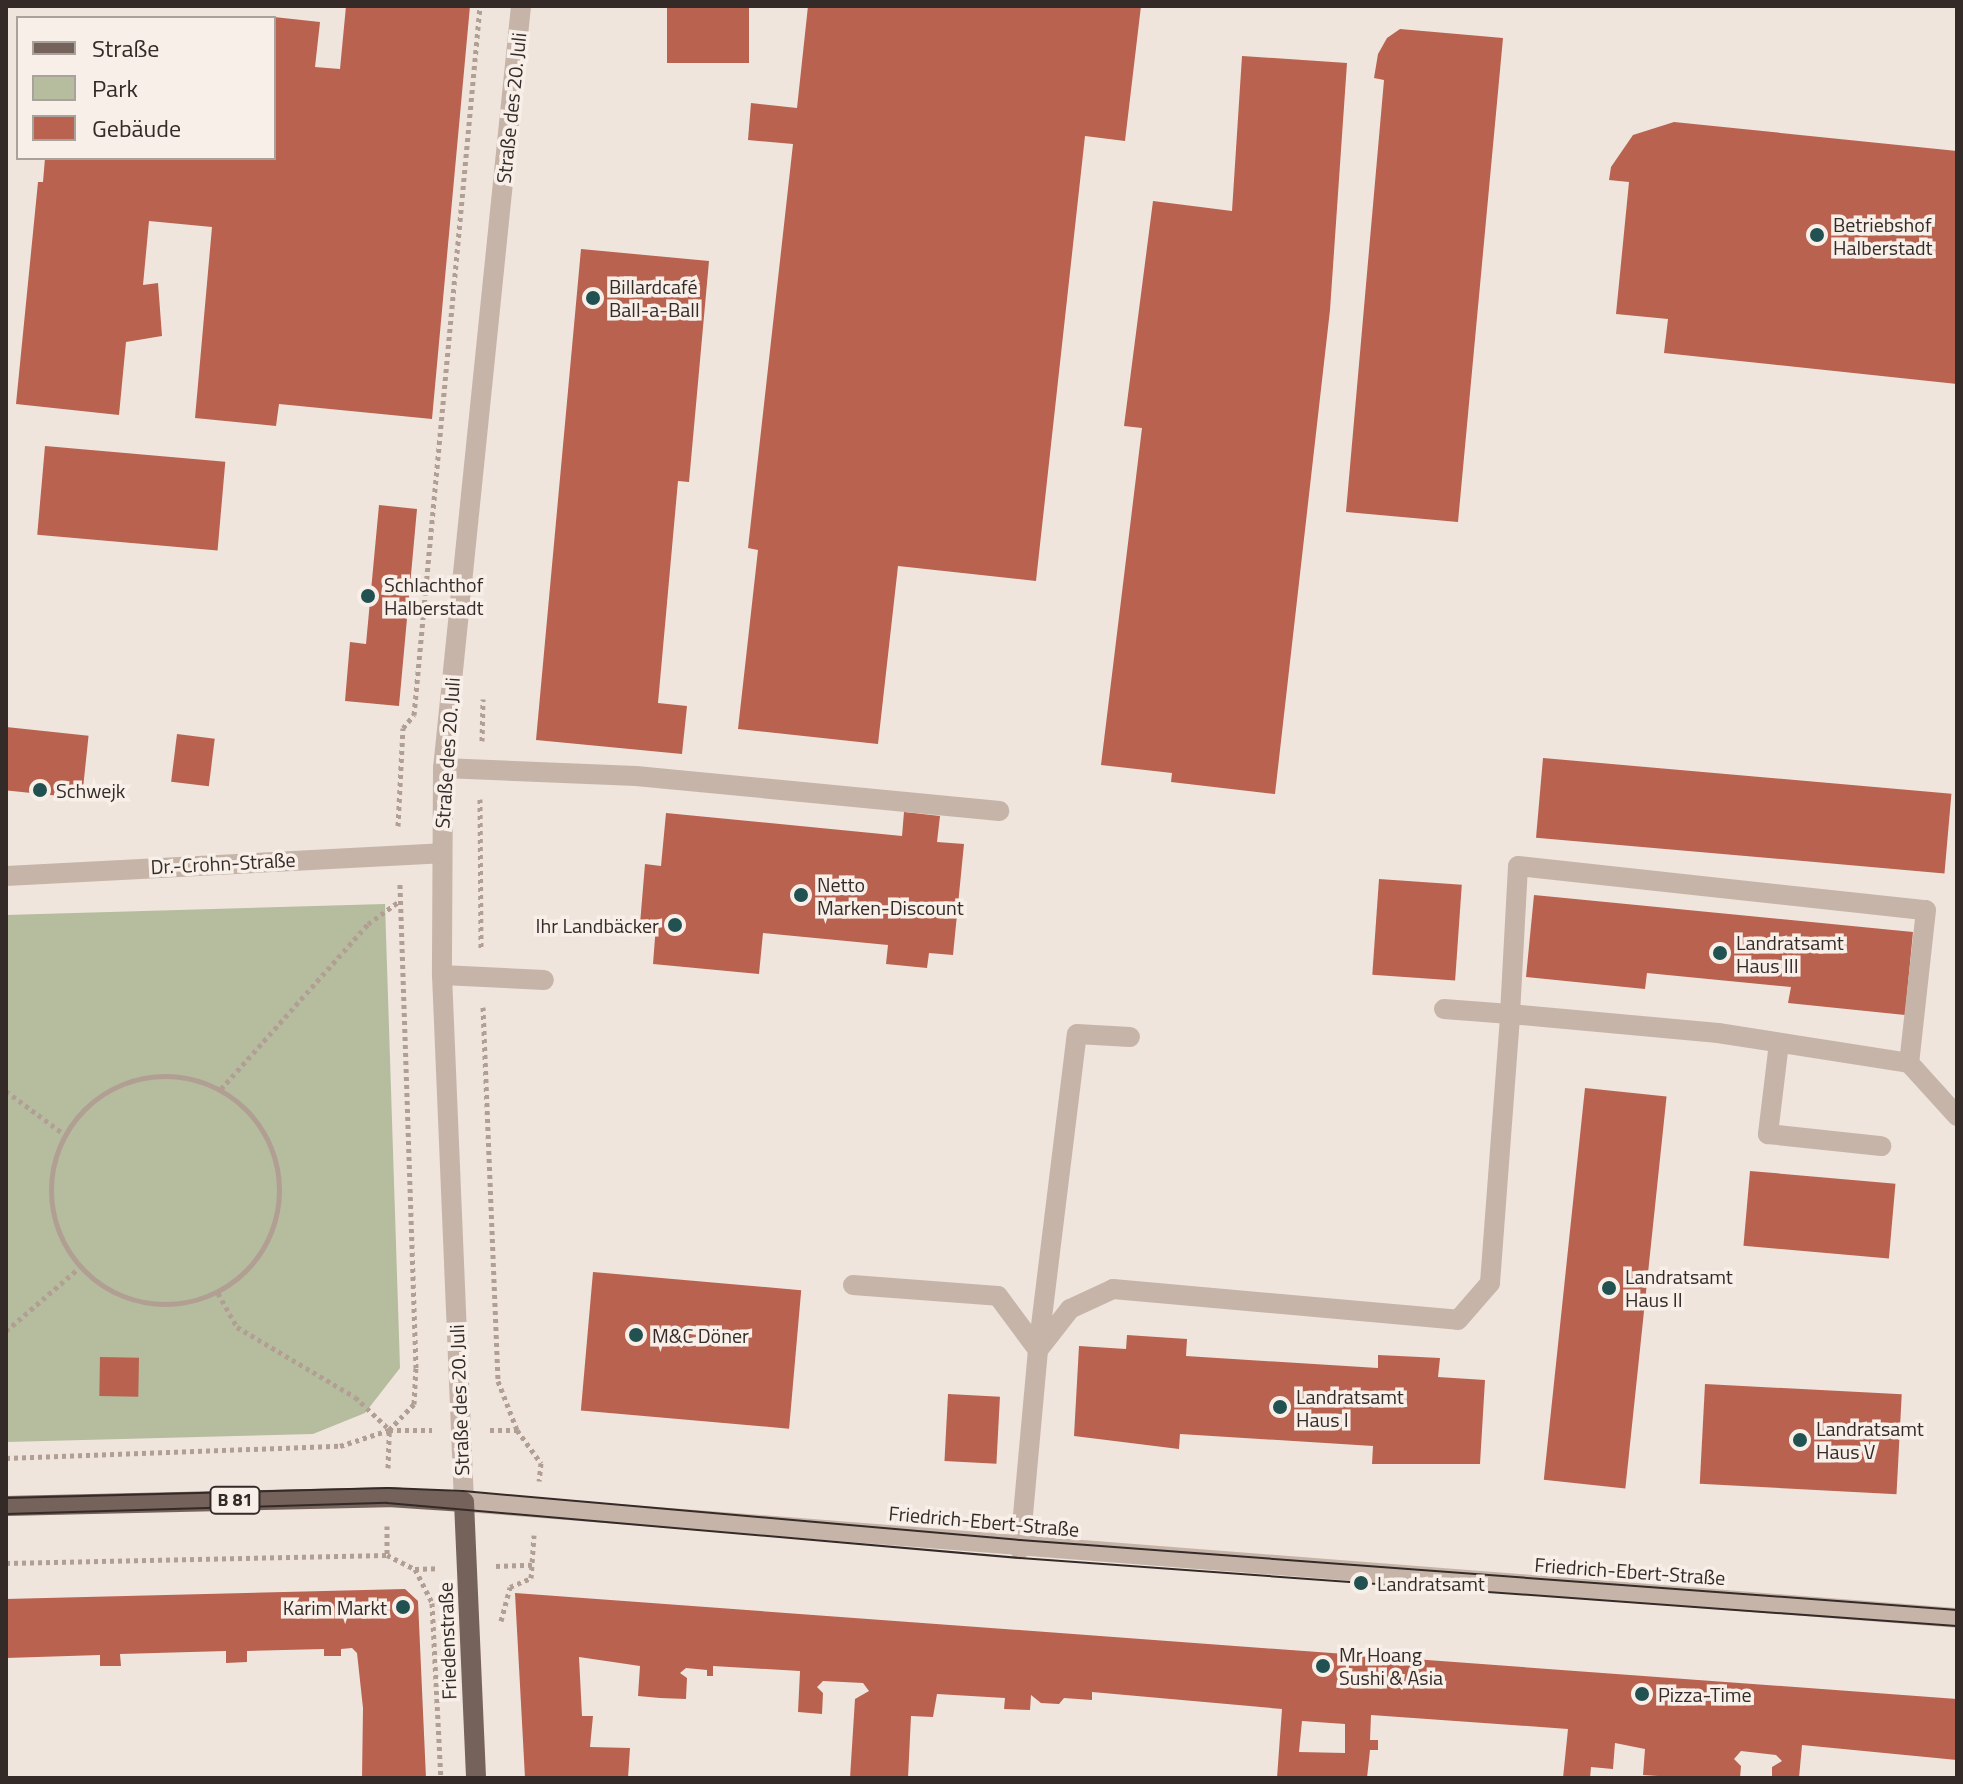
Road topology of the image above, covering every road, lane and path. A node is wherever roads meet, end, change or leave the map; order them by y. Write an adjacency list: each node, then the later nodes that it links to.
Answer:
1 (521, 6): 2 (street, Straße des 20. Juli)
2 (443, 768): 3 (street); 5 (street, Straße des 20. Juli)
3 (481, 770): 4 (street); 8 (path)
4 (999, 811)
5 (441, 853): 6 (street, Dr.-Crohn-Straße); 9 (street, Straße des 20. Juli)
6 (6, 876)
7 (400, 901): 16 (path)
8 (482, 974): 9 (street); 10 (street); 29 (path)
9 (442, 975): 28 (street, Straße des 20. Juli)
10 (544, 980)
11 (1444, 1009): 12 (street)
12 (1510, 1014): 14 (street); 15 (street); 26 (street)
13 (1130, 1037): 26 (street)
14 (1779, 1043): 15 (street); 20 (street)
15 (1909, 1063): 18 (street)
16 (221, 1089): 19 (path); 24 (path)
17 (6, 1091): 19 (path)
18 (1957, 1116)
19 (64, 1134): 22 (path)
20 (1881, 1146)
21 (411, 1247): 27 (path)
22 (79, 1268): 24 (path); 25 (path)
23 (853, 1285): 26 (street)
24 (218, 1293): 27 (path)
25 (6, 1331)
26 (1038, 1350): 35 (street)
27 (389, 1430): 28 (path); 30 (path); 31 (path)
28 (461, 1430): 29 (path); 32 (street, Straße des 20. Juli)
29 (517, 1430): 34 (path)
30 (6, 1458)
31 (388, 1497): 32 (main road, Friedrich-Ebert-Straße / B 81); 33 (main road, Friedrich-Ebert-Straße / B 81); 36 (path)
32 (464, 1502): 34 (street, Friedrich-Ebert-Straße); 39 (main road, Friedenstraße)
33 (6, 1506)
34 (536, 1510): 35 (street, Friedrich-Ebert-Straße); 38 (path)
35 (1020, 1549): 41 (street, Friedrich-Ebert-Straße)
36 (387, 1555): 37 (path); 40 (path)
37 (6, 1563)
38 (532, 1565): 39 (path); 42 (path)
39 (468, 1566): 40 (path); 44 (main road, Friedenstraße)
40 (415, 1569): 43 (path)
41 (1957, 1618)
42 (502, 1636)
43 (441, 1778)
44 (476, 1778)

